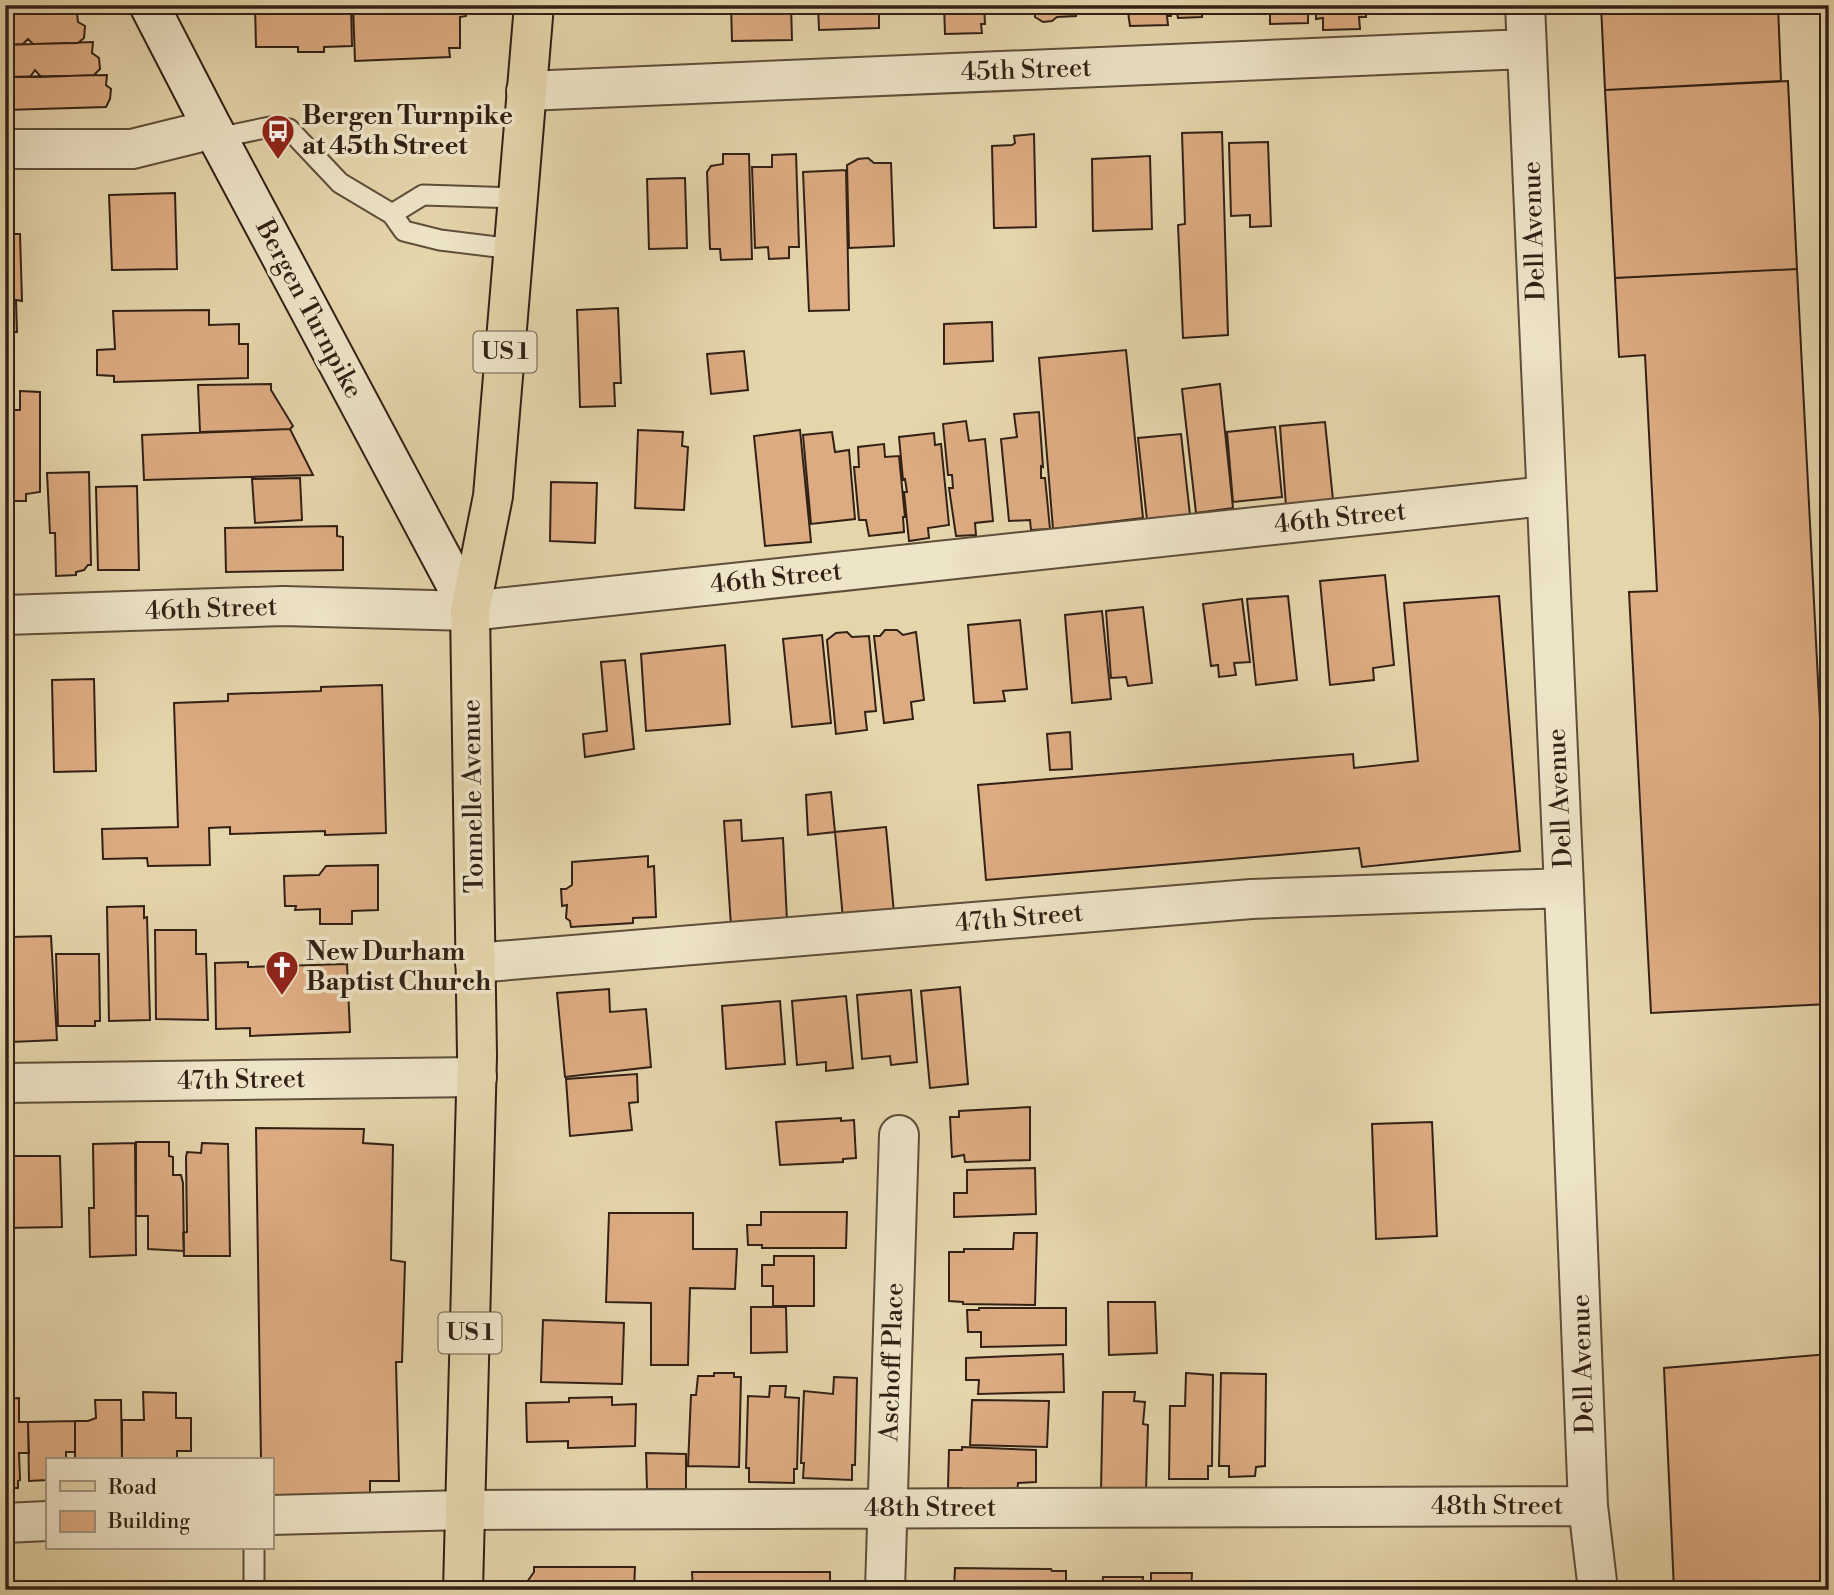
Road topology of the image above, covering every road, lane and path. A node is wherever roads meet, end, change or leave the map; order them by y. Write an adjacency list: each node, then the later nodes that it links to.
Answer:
1 (149, 5): 6 (street, Bergen Turnpike)
2 (534, 5): 5 (main road, Tonnelle Avenue / US 1)
3 (1525, 5): 4 (street, Dell Avenue)
4 (1527, 49): 5 (street, 45th Street); 11 (street, Dell Avenue)
5 (526, 91): 8 (main road, Tonnelle Avenue / US 1)
6 (215, 134): 7 (street); 9 (lane); 12 (street, Bergen Turnpike)
7 (5, 149)
8 (517, 198): 9 (lane); 10 (main road, Tonnelle Avenue / US 1)
9 (392, 215): 10 (lane)
10 (513, 249): 12 (main road, Tonnelle Avenue / US 1)
11 (1545, 496): 12 (street, 46th Street); 14 (street, Dell Avenue)
12 (470, 611): 13 (street, 46th Street); 15 (main road, Tonnelle Avenue / US 1)
13 (5, 615)
14 (1564, 888): 15 (street, 47th Street); 19 (street, Dell Avenue)
15 (475, 963): 16 (main road, Tonnelle Avenue / US 1)
16 (477, 1077): 17 (street, 47th Street); 21 (main road, Tonnelle Avenue / US 1)
17 (5, 1083)
18 (899, 1135): 20 (street, Aschoff Place)
19 (1588, 1506): 20 (street, 48th Street); 29 (street, Dell Avenue)
20 (887, 1508): 21 (street, 48th Street); 28 (street, Aschoff Place)
21 (465, 1510): 22 (street, 48th Street); 27 (main road, Tonnelle Avenue / US 1)
22 (273, 1515)
23 (46, 1521): 24 (street)
24 (5, 1523)
25 (254, 1550): 26 (lane)
26 (254, 1590)
27 (463, 1590)
28 (885, 1590)
29 (1598, 1590)

